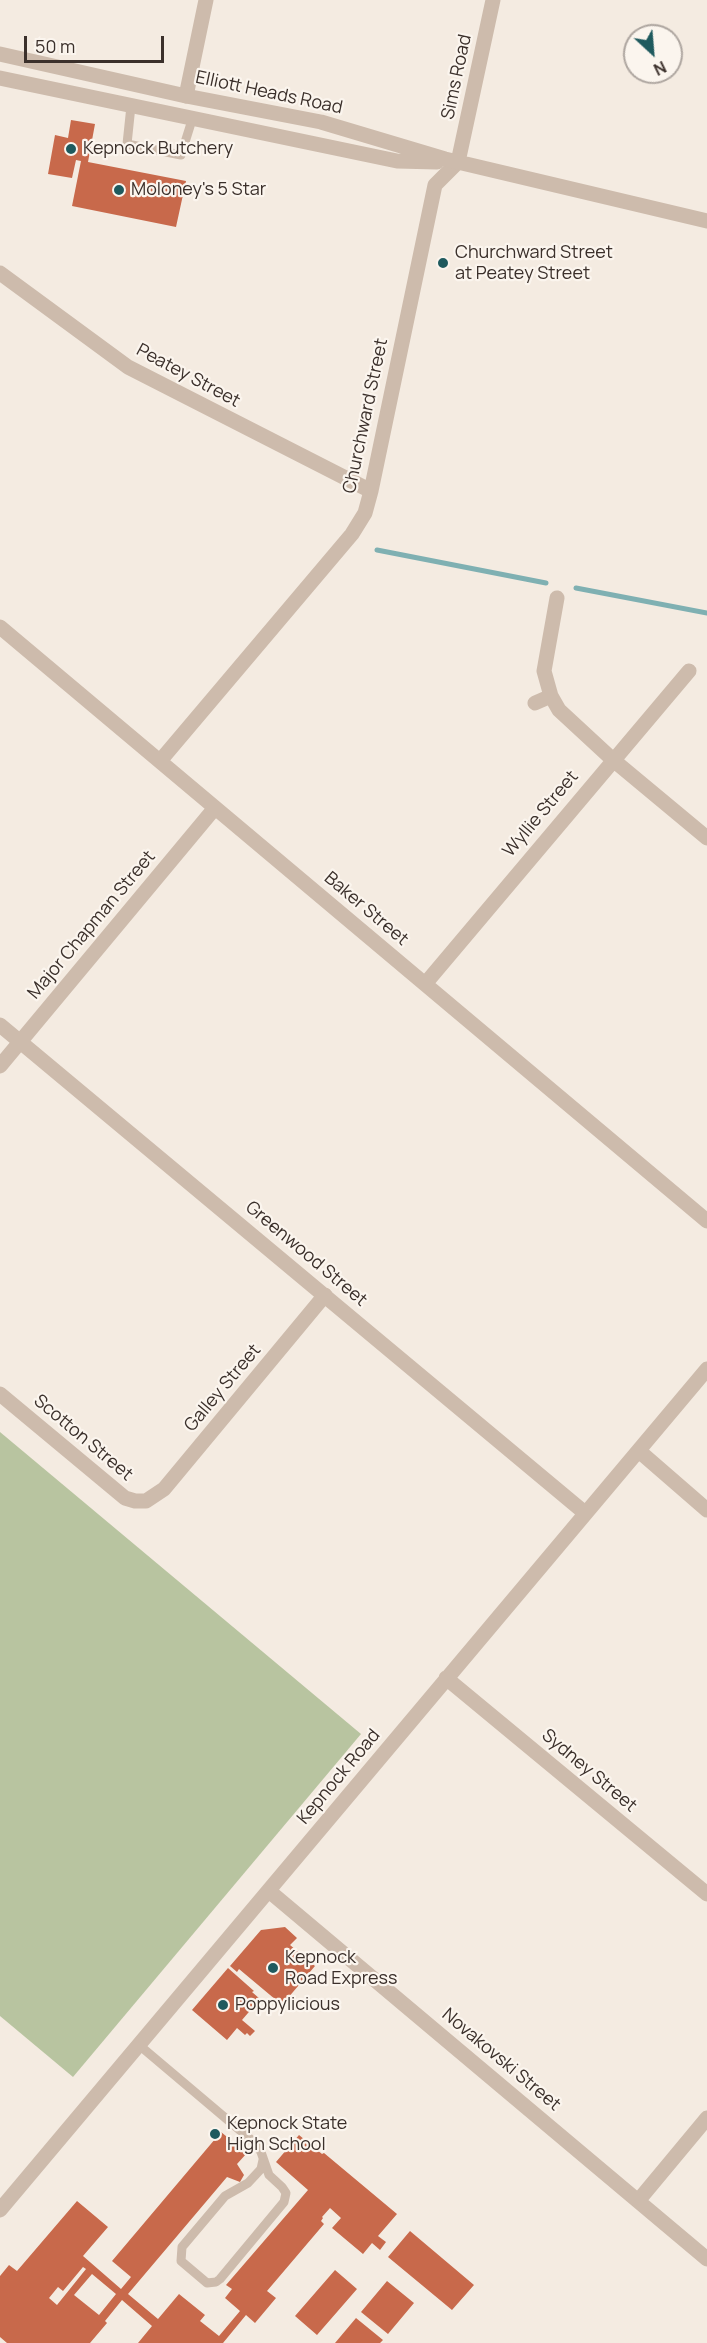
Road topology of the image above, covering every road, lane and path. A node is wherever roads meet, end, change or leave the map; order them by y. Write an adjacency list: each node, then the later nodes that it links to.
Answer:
1 (206, 0): 5 (street)
2 (493, 0): 8 (street, Sims Road)
3 (0, 54): 5 (street, Elliott Heads Road)
4 (0, 78): 6 (street, Elliott Heads Road)
5 (186, 96): 8 (street, Elliott Heads Road)
6 (132, 106): 7 (street, Elliott Heads Road); 7 (lane)
7 (192, 120): 8 (street, Elliott Heads Road)
8 (458, 162): 9 (street, Elliott Heads Road); 11 (street, Churchward Street)
9 (707, 221)
10 (0, 273): 11 (street, Peatey Street)
11 (371, 491): 18 (street, Churchward Street)
12 (557, 598): 15 (street)
13 (0, 627): 18 (street, Baker Street)
14 (688, 671): 17 (street, Wyllie Street)
15 (551, 696): 16 (street); 17 (street)
16 (535, 703)
17 (612, 759): 20 (street); 21 (street, Wyllie Street)
18 (160, 761): 19 (street, Baker Street)
19 (214, 809): 21 (street, Baker Street); 23 (street, Major Chapman Street)
20 (707, 838)
21 (425, 984): 25 (street, Baker Street)
22 (0, 1025): 23 (street, Greenwood Street)
23 (20, 1042): 24 (street, Major Chapman Street); 26 (street, Greenwood Street)
24 (0, 1066)
25 (707, 1221)
26 (326, 1295): 30 (street, Galley Street); 32 (street, Greenwood Street)
27 (707, 1369): 29 (street, Kepnock Road)
28 (0, 1394): 30 (street, Scotton Street)
29 (639, 1451): 31 (street); 32 (street, Kepnock Road)
30 (146, 1501)
31 (707, 1509)
32 (585, 1513): 33 (street, Kepnock Road)
33 (446, 1678): 34 (street, Kepnock Road); 35 (street, Sydney Street)
34 (269, 1891): 36 (street, Kepnock Road); 39 (street, Novakovski Street)
35 (707, 1894)
36 (139, 2045): 38 (lane); 40 (street, Kepnock Road)
37 (707, 2118): 39 (street)
38 (263, 2160): 38 (lane)
39 (638, 2201): 41 (street, Novakovski Street)
40 (0, 2210)
41 (707, 2259)

